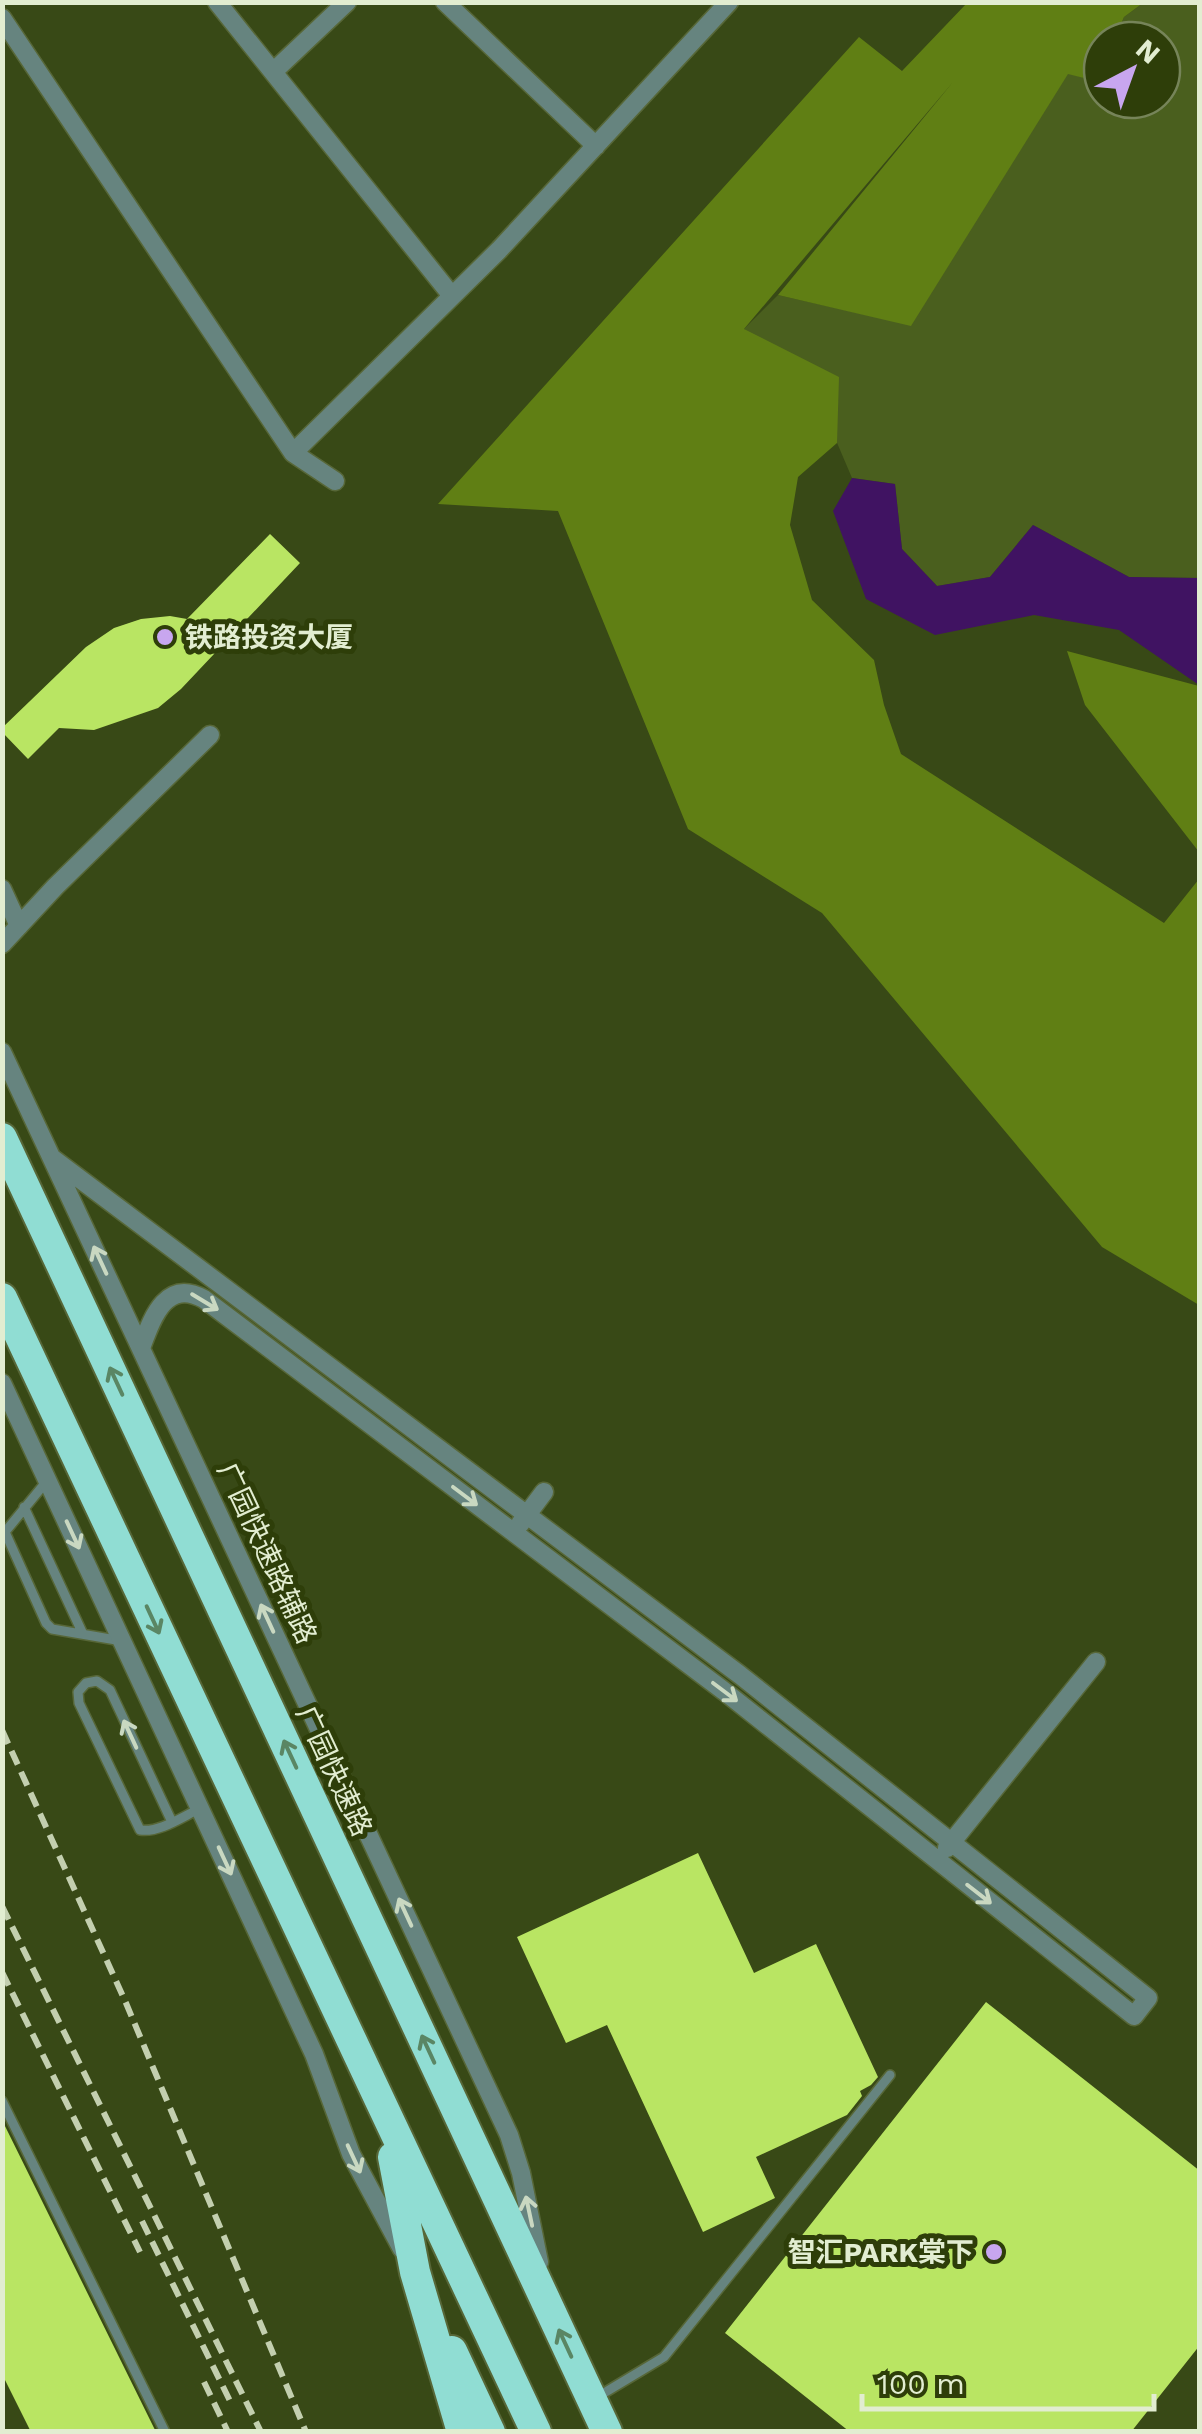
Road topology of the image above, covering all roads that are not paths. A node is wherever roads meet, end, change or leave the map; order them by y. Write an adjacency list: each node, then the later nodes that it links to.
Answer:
1 (218, 2): 6 (street)
2 (347, 2): 6 (street)
3 (444, 2): 7 (street)
4 (729, 2): 7 (street)
5 (2, 18): 9 (street)
6 (273, 72): 8 (street)
7 (596, 146): 8 (street)
8 (452, 296): 9 (street)
9 (293, 453): 10 (street)
10 (335, 481)
11 (210, 735): 13 (street)
12 (2, 889): 13 (street)
13 (19, 926): 14 (street)
14 (2, 944)
15 (2, 1052): 17 (street, 广园快速路辅路)
16 (2, 1138): 37 (highway, 广园快速路, one-way to 16)
17 (52, 1158): 19 (street, 广园快速路辅路, one-way to 17); 24 (street)
18 (2, 1298): 35 (highway, one-way to 35)
19 (141, 1348): 25 (street, one-way to 25); 37 (street, 广园快速路辅路, one-way to 19)
20 (2, 1383): 21 (street)
21 (48, 1480): 23 (lane); 27 (street, one-way to 27)
22 (544, 1492): 24 (street)
23 (24, 1507): 26 (lane); 26 (lane)
24 (526, 1516): 25 (street); 31 (street)
25 (514, 1533): 32 (street, one-way to 32)
26 (82, 1632): 27 (lane)
27 (123, 1642): 29 (street)
28 (1096, 1662): 31 (street)
29 (200, 1808): 30 (lane); 36 (street, one-way to 36)
30 (172, 1822): 30 (lane, one-way to 30)
31 (952, 1842): 32 (street); 32 (street, one-way to 31)
32 (938, 1860)
33 (890, 2076): 38 (lane)
34 (2, 2101): 39 (lane)
35 (386, 2115): 36 (highway); 42 (highway)
36 (415, 2272): 40 (highway); 41 (highway)
37 (548, 2307): 38 (highway, 广园快速路, one-way to 37)
38 (592, 2400): 43 (highway, 广园快速路)
39 (165, 2432)
40 (462, 2432)
41 (490, 2432)
42 (536, 2432)
43 (607, 2432)

